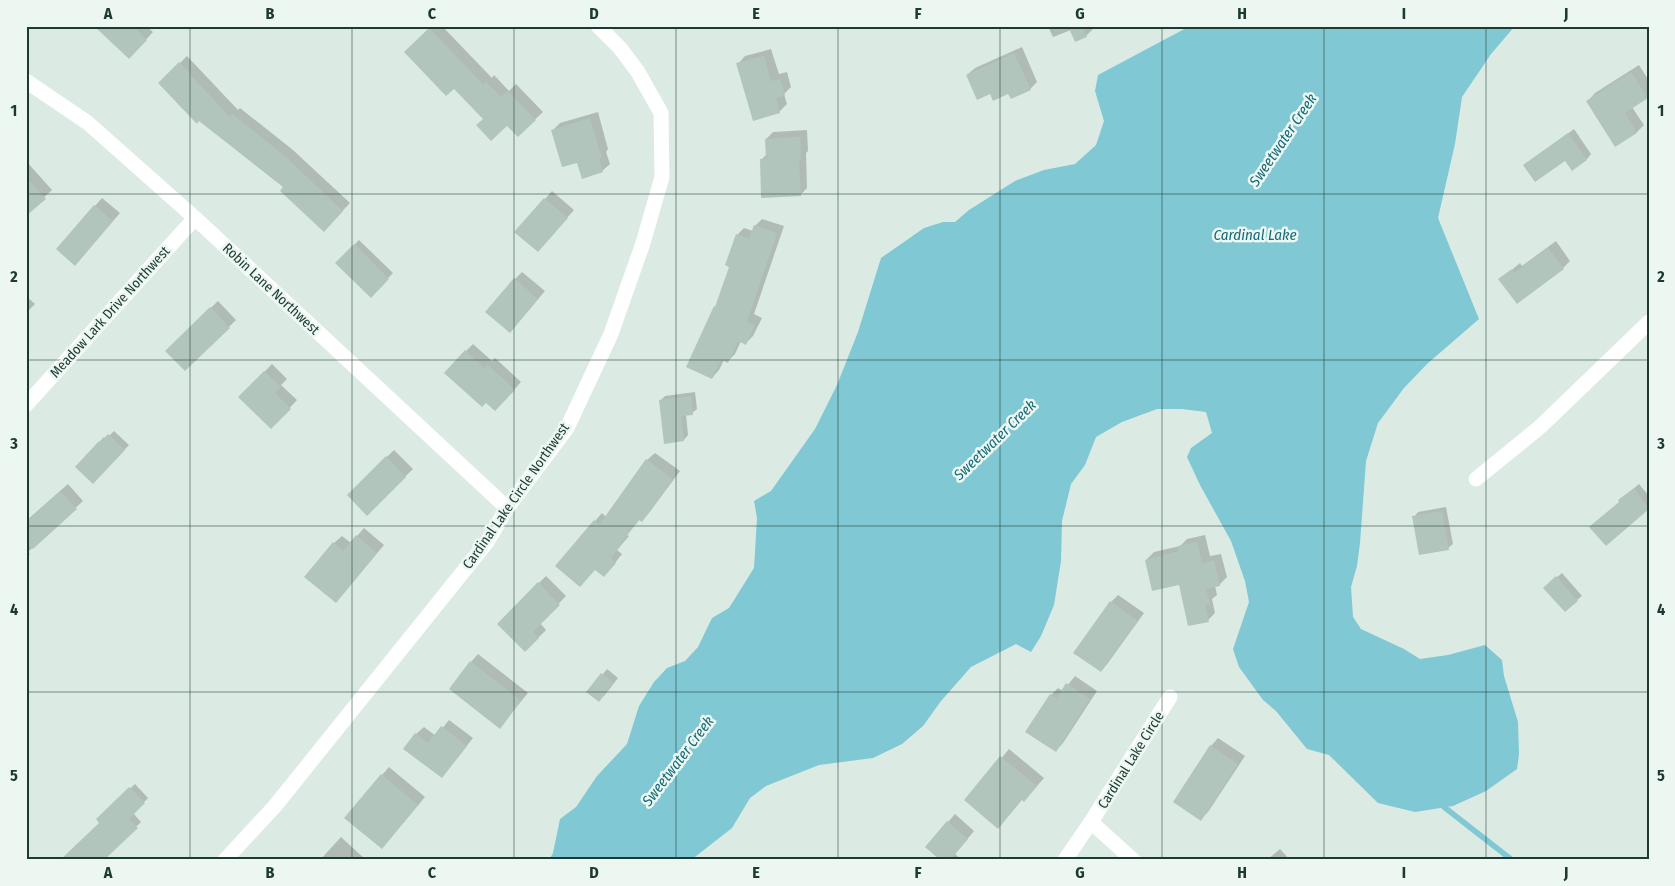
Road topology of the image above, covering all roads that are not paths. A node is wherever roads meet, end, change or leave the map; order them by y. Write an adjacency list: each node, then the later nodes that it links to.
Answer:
1 (598, 26): 7 (street, Cardinal Lake Circle Northwest)
2 (26, 82): 3 (street, Robin Lane Northwest)
3 (195, 218): 5 (street, Meadow Lark Drive Northwest); 7 (street, Robin Lane Northwest)
4 (1649, 322): 6 (street)
5 (26, 405)
6 (1476, 479)
7 (507, 508): 10 (street, Cardinal Lake Circle Northwest)
8 (1170, 697): 9 (street, Cardinal Lake Circle)
9 (1091, 822): 11 (street); 12 (street)
10 (225, 860)
11 (1065, 860)
12 (1133, 860)

